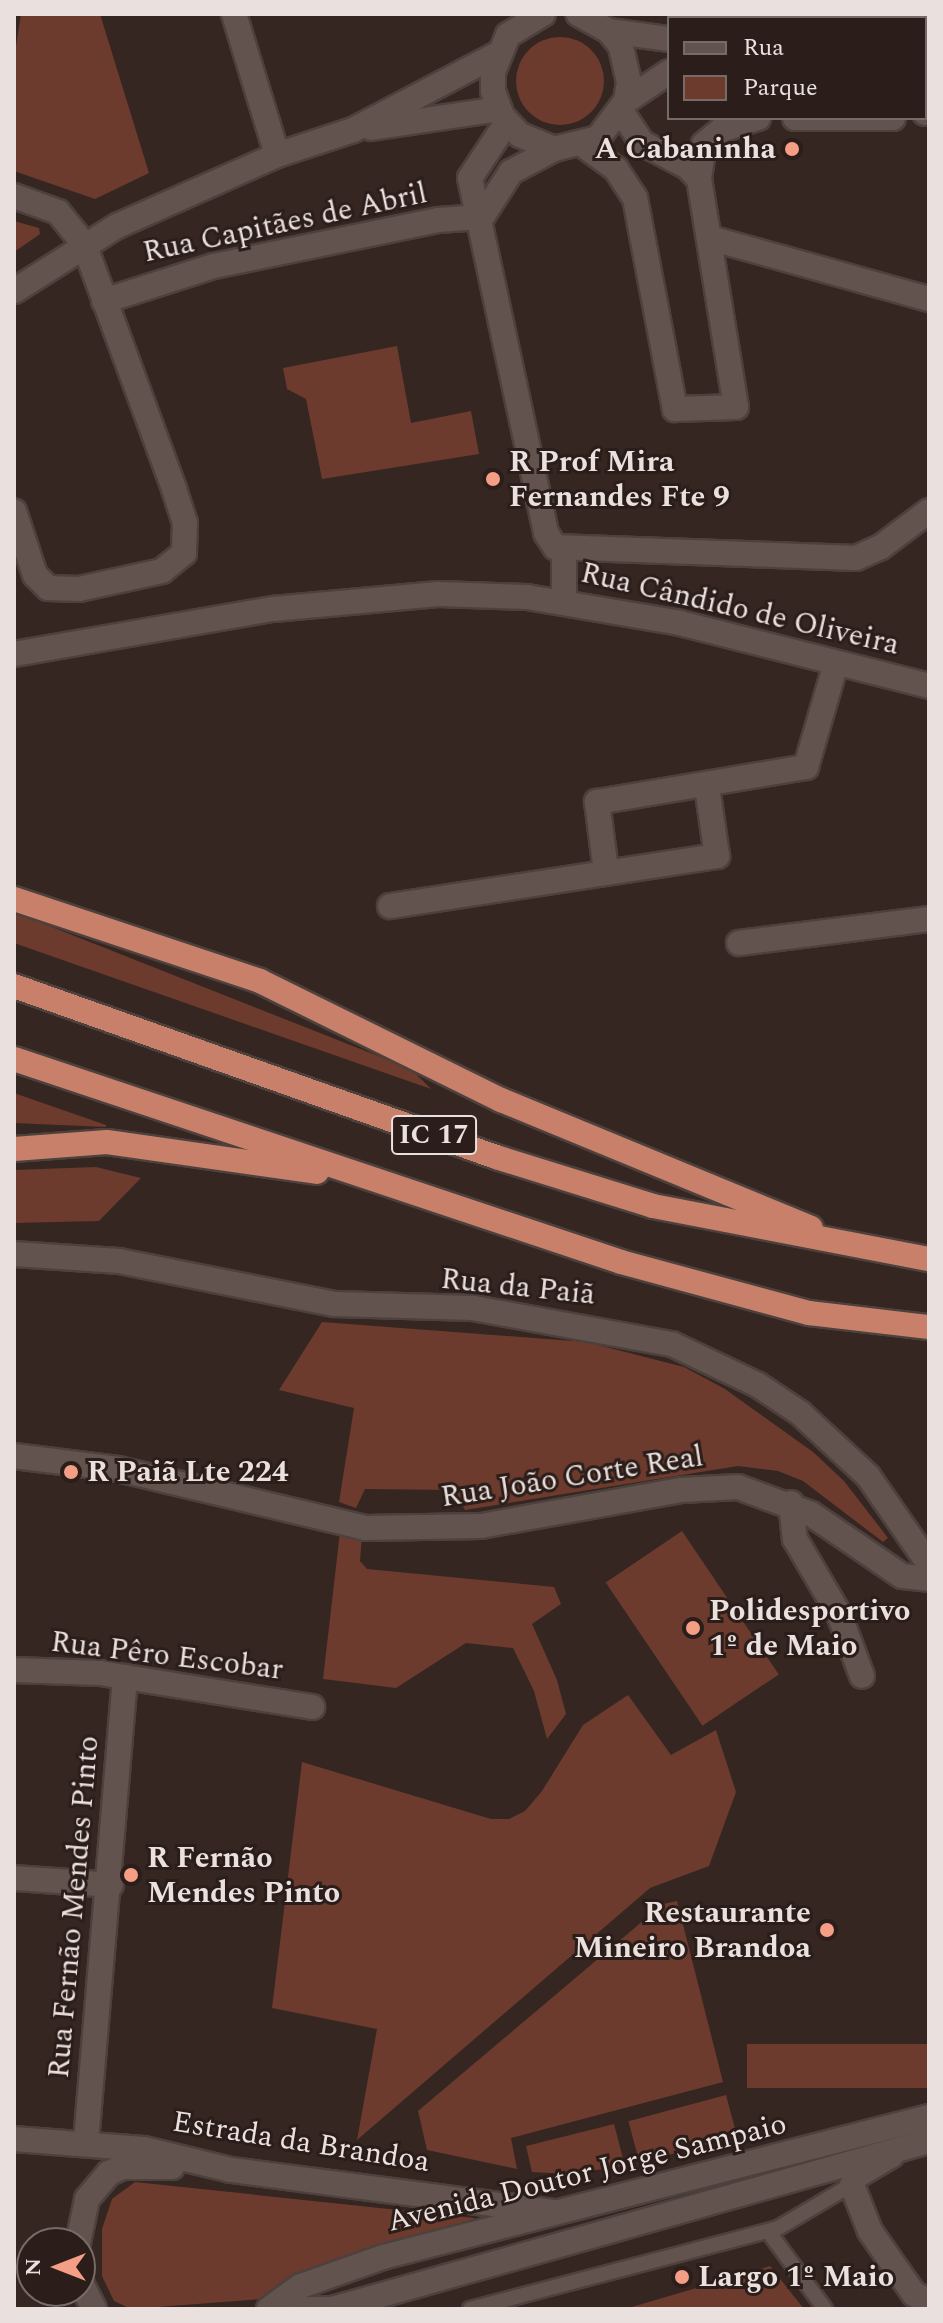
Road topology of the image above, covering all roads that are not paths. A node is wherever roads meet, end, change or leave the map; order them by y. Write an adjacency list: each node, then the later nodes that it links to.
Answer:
1 (234, 14): 13 (street)
2 (543, 14): 4 (street, Rua Capitães de Abril)
3 (592, 20): 5 (street); 7 (street)
4 (507, 34): 8 (street); 10 (street, Rua Capitães de Abril)
5 (667, 39)
6 (667, 74): 7 (street)
7 (624, 106): 11 (street); 14 (street)
8 (503, 116): 10 (street, Rua Capitães de Abril); 12 (street); 18 (street)
9 (752, 120): 15 (street)
10 (353, 130): 13 (street, Rua Capitães de Abril)
11 (583, 145): 12 (street); 17 (street)
12 (554, 149): 18 (street)
13 (277, 155): 20 (street, Rua Capitães de Abril)
14 (666, 157): 15 (street); 17 (street)
15 (699, 179): 19 (street)
16 (14, 196): 20 (street)
17 (635, 198): 19 (street)
18 (482, 217): 23 (street, Rua Capitães de Abril); 26 (street)
19 (710, 238): 22 (street)
20 (84, 244): 21 (street, Rua Capitães de Abril); 23 (street)
21 (14, 291)
22 (929, 299)
23 (104, 301): 24 (street)
24 (14, 511)
25 (929, 511): 26 (street)
26 (564, 550): 27 (street)
27 (564, 601): 28 (street, Rua Cândido de Oliveira); 29 (street, Rua Cândido de Oliveira)
28 (14, 654)
29 (836, 663): 30 (street, Rua Cândido de Oliveira); 31 (street)
30 (929, 686)
31 (707, 787): 32 (street); 32 (street)
32 (606, 871): 34 (street)
33 (14, 899): 41 (highway)
34 (390, 906)
35 (929, 919): 36 (street)
36 (739, 943)
37 (14, 986): 41 (highway, IC 17)
38 (14, 1059): 40 (highway, IC 17)
39 (14, 1149): 40 (highway)
40 (387, 1181): 44 (highway, IC 17)
41 (865, 1250): 43 (highway, IC 17)
42 (14, 1254): 47 (street, Rua da Paiã)
43 (929, 1259)
44 (929, 1327)
45 (14, 1456): 46 (street, Rua João Corte Real)
46 (791, 1503): 48 (street, Rua João Corte Real); 50 (street)
47 (929, 1564)
48 (929, 1579)
49 (14, 1670): 51 (street, Rua Pêro Escobar)
50 (862, 1676)
51 (125, 1677): 52 (street, Rua Pêro Escobar); 54 (street, Rua Fernão Mendes Pinto)
52 (312, 1707)
53 (14, 1878): 54 (street)
54 (111, 1885): 57 (street, Rua Fernão Mendes Pinto)
55 (929, 2117): 61 (street, Avenida Doutor Jorge Sampaio)
56 (14, 2139): 57 (street, Estrada da Brandoa)
57 (86, 2142): 59 (street, Estrada da Brandoa)
58 (926, 2142): 60 (lane, Avenida Doutor Jorge Sampaio); 67 (street, Avenida Doutor Jorge Sampaio)
59 (231, 2170): 61 (street, Estrada da Brandoa); 62 (street)
60 (852, 2185): 63 (lane, Avenida Doutor Jorge Sampaio); 64 (street)
61 (554, 2212): 65 (street, Avenida Doutor Jorge Sampaio)
62 (81, 2227)
63 (768, 2231): 68 (lane, Avenida Doutor Jorge Sampaio); 69 (lane)
64 (929, 2301)
65 (269, 2309)
66 (299, 2309): 67 (street, Avenida Doutor Jorge Sampaio)
67 (332, 2309)
68 (470, 2309)
69 (825, 2309)

